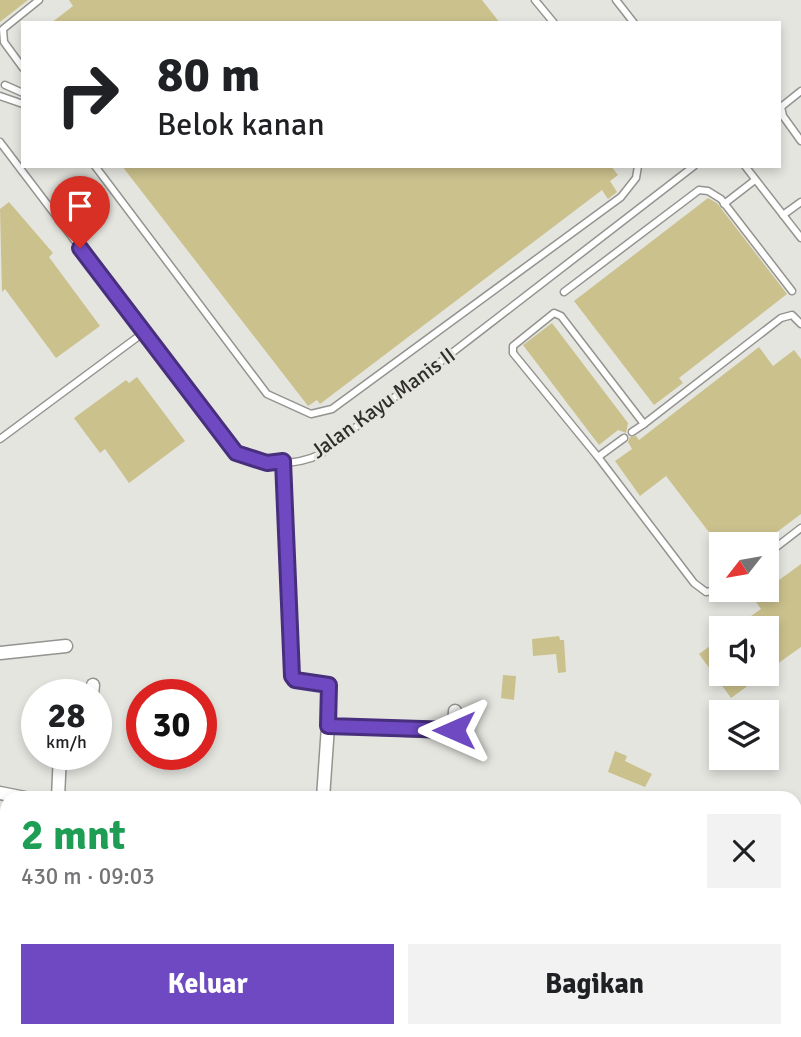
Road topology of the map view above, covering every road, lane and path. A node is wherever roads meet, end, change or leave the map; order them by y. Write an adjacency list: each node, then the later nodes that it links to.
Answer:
1 (39, 0): 6 (lane)
2 (535, 0): 4 (lane)
3 (616, 0): 5 (lane)
4 (552, 21)
5 (632, 21)
6 (21, 65)
7 (5, 85): 9 (lane)
8 (801, 91): 12 (lane)
9 (21, 92)
10 (0, 96): 11 (lane)
11 (21, 103)
12 (801, 141)
13 (0, 142): 26 (lane, Jalan Kayu Manis II)
14 (97, 168): 15 (lane)
15 (638, 168)
16 (691, 168): 32 (lane, Jalan Kayu Manis II)
17 (746, 168): 18 (lane)
18 (755, 180): 20 (lane); 21 (lane)
19 (801, 202): 21 (lane)
20 (724, 204): 23 (lane); 24 (lane)
21 (783, 215): 22 (lane)
22 (801, 238)
23 (792, 291)
24 (564, 292)
25 (801, 324): 27 (lane)
26 (143, 333): 30 (lane); 32 (lane, Jalan Kayu Manis II)
27 (644, 424): 28 (lane); 31 (lane)
28 (632, 432)
29 (624, 438): 31 (lane)
30 (0, 439)
31 (598, 457): 35 (lane)
32 (283, 461): 39 (street)
33 (801, 528): 34 (lane)
34 (779, 545)
35 (709, 591)
36 (66, 646): 37 (street)
37 (0, 653)
38 (455, 711): 39 (street)
39 (328, 726): 42 (street)
40 (59, 770): 41 (street)
41 (58, 791)
42 (323, 791)

